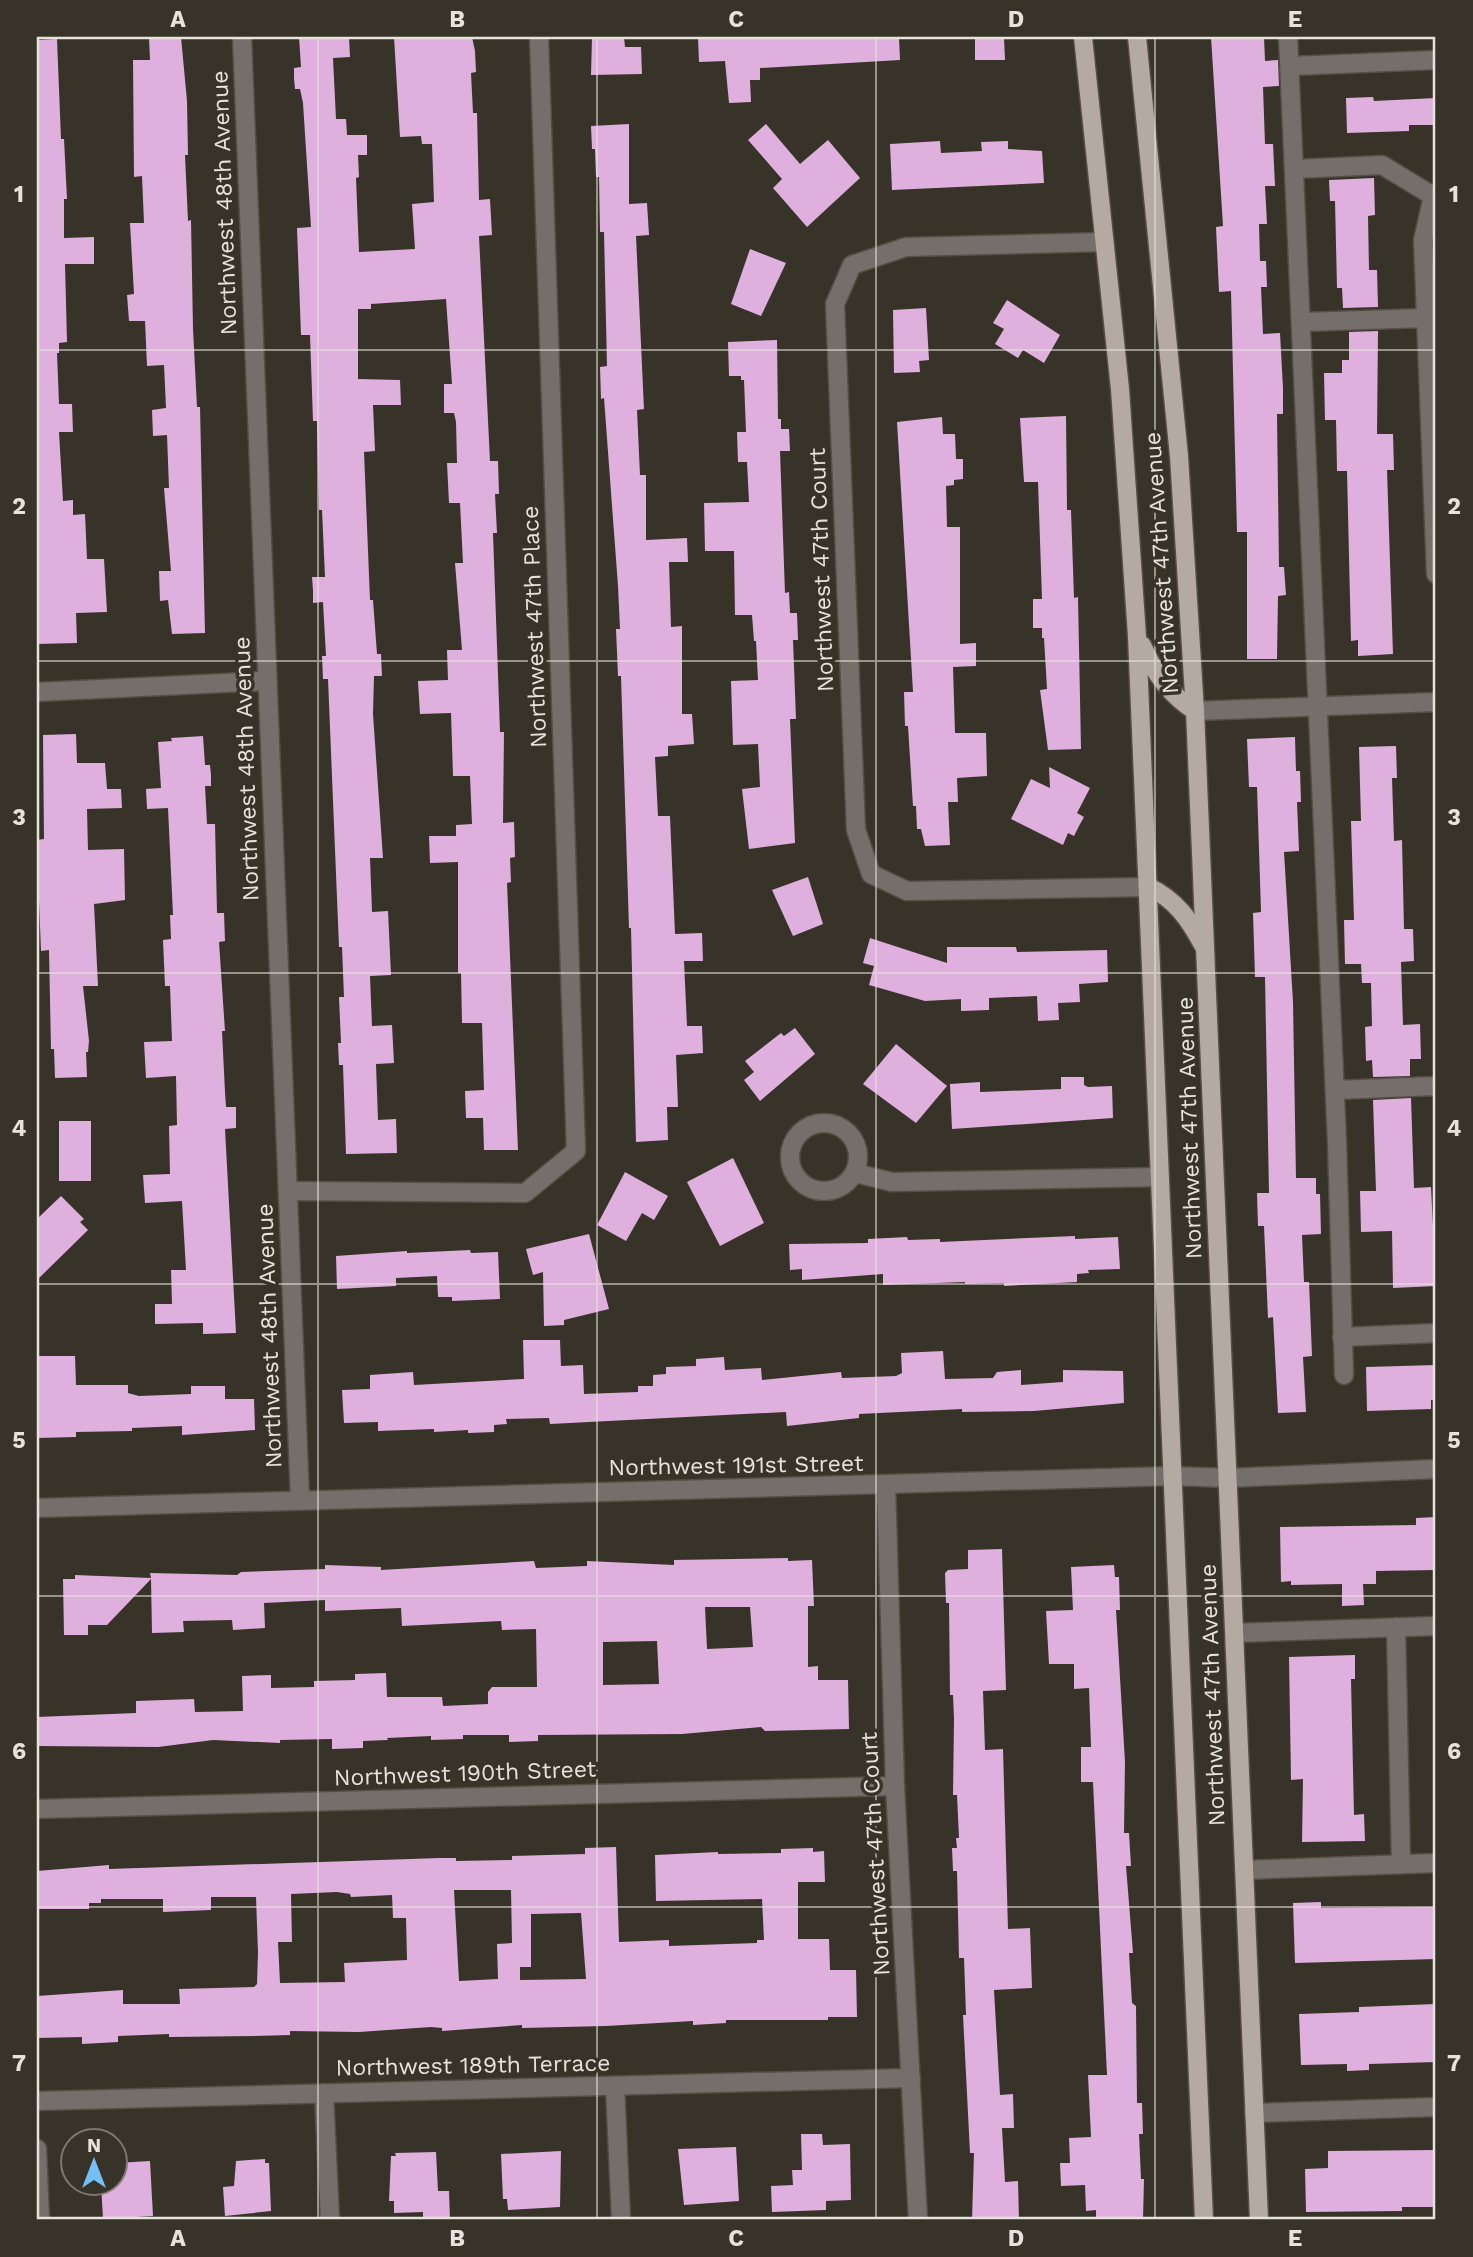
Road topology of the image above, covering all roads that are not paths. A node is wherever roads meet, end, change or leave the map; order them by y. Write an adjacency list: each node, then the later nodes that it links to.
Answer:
1 (242, 37): 16 (street, Northwest 48th Avenue)
2 (539, 37): 27 (street, Northwest 47th Place)
3 (1083, 37): 10 (main road, Northwest 47th Avenue)
4 (1137, 37): 20 (main road, Northwest 47th Avenue)
5 (1289, 37): 7 (street)
6 (1436, 60): 7 (street)
7 (1290, 66): 8 (street)
8 (1296, 169): 9 (street); 12 (street)
9 (1435, 195): 11 (street)
10 (1104, 242): 15 (main road, Northwest 47th Avenue); 21 (street, Northwest 47th Court)
11 (1429, 308): 12 (street); 13 (street)
12 (1303, 322): 19 (street)
13 (1434, 426): 14 (street)
14 (1436, 574)
15 (1138, 636): 20 (main road); 21 (main road, Northwest 47th Avenue)
16 (267, 681): 17 (street); 27 (street, Northwest 48th Avenue)
17 (37, 692)
18 (1436, 702): 19 (street)
19 (1318, 706): 20 (street); 24 (street)
20 (1195, 710): 22 (main road, Northwest 47th Avenue)
21 (1149, 887): 22 (main road); 26 (main road, Northwest 47th Avenue)
22 (1206, 951): 33 (main road, Northwest 47th Avenue)
23 (1436, 1086): 24 (street)
24 (1335, 1090): 29 (street)
25 (855, 1173): 26 (street)
26 (1160, 1177): 32 (main road, Northwest 47th Avenue)
27 (288, 1191): 35 (street, Northwest 48th Avenue)
28 (1436, 1333): 29 (street)
29 (1342, 1337): 30 (street)
30 (1344, 1376)
31 (1436, 1469): 33 (street, Northwest 191st Street)
32 (1173, 1476): 33 (street, Northwest 191st Street); 34 (street, Northwest 191st Street); 56 (main road, Northwest 47th Avenue)
33 (1227, 1478): 39 (main road, Northwest 47th Avenue)
34 (886, 1485): 35 (street, Northwest 191st Street); 40 (street, Northwest 47th Court)
35 (300, 1500): 36 (street, Northwest 191st Street)
36 (37, 1508)
37 (1436, 1626): 38 (street)
38 (1396, 1627): 39 (street); 43 (street)
39 (1235, 1633): 44 (main road, Northwest 47th Avenue)
40 (895, 1786): 41 (street, Northwest 190th Street); 45 (street, Northwest 47th Court)
41 (37, 1809)
42 (1436, 1863): 43 (street)
43 (1401, 1864): 44 (street)
44 (1244, 1870): 50 (main road, Northwest 47th Avenue)
45 (911, 2078): 46 (street, Northwest 189th Terrace); 55 (street, Northwest 47th Court)
46 (615, 2085): 47 (street, Northwest 189th Terrace); 54 (street)
47 (324, 2093): 48 (street, Northwest 189th Terrace); 53 (street)
48 (37, 2101)
49 (1436, 2107): 50 (street)
50 (1254, 2113): 57 (main road, Northwest 47th Avenue)
51 (37, 2148): 52 (street)
52 (40, 2220)
53 (330, 2220)
54 (621, 2220)
55 (918, 2220)
56 (1204, 2220)
57 (1259, 2220)

